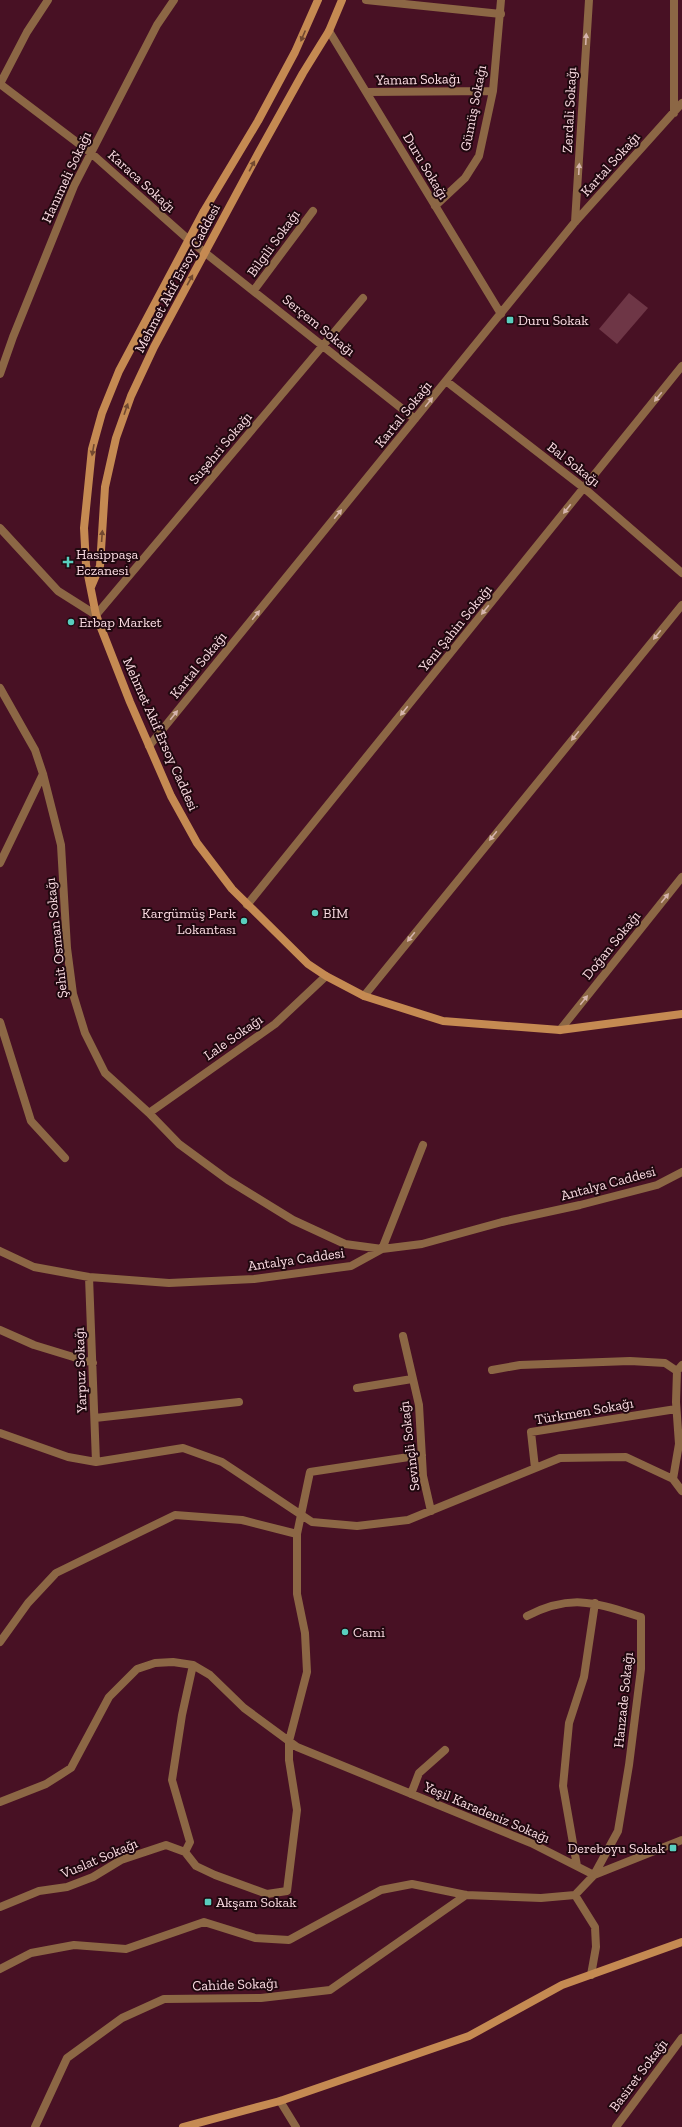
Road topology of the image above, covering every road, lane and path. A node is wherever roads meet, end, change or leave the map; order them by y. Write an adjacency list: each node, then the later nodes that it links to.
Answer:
1 (48, 0): 11 (street)
2 (174, 0): 16 (street, Hanımeli Sokağı)
3 (318, 0): 20 (main road, Mehmet Akif Ersoy Caddesi, one-way to 20)
4 (342, 0): 10 (main road, Mehmet Akif Ersoy Caddesi)
5 (366, 0): 9 (street)
6 (501, 0): 9 (street, Gümüş Sokağı)
7 (588, 0): 19 (street, Zerdali Sokağı, one-way to 7)
8 (674, 0): 15 (street)
9 (501, 14): 12 (street, Gümüş Sokağı)
10 (329, 32): 13 (street, Duru Sokağı); 21 (main road, Mehmet Akif Ersoy Caddesi, one-way to 10)
11 (0, 84): 16 (street, Karaca Sokağı)
12 (493, 91): 13 (street, Yaman Sokağı); 17 (street, Gümüş Sokağı)
13 (366, 92): 17 (street, Duru Sokağı)
14 (682, 103): 15 (street, Kartal Sokağı)
15 (674, 113): 19 (street, Kartal Sokağı)
16 (91, 153): 20 (street, Karaca Sokağı); 27 (street, Hanımeli Sokağı)
17 (435, 206): 24 (street, Duru Sokağı)
18 (313, 211): 22 (street, Bilgili Sokağı)
19 (576, 222): 24 (street, Kartal Sokağı)
20 (189, 240): 21 (street, Karaca Sokağı); 33 (main road, Mehmet Akif Ersoy Caddesi, one-way to 33)
21 (206, 252): 22 (street, Serçem Sokağı); 33 (main road, Mehmet Akif Ersoy Caddesi, one-way to 21)
22 (254, 290): 25 (street, Serçem Sokağı)
23 (363, 298): 25 (street, Suşehri Sokağı)
24 (501, 314): 28 (street, Kartal Sokağı)
25 (323, 345): 29 (street, Serçem Sokağı); 35 (street, Suşehri Sokağı)
26 (682, 366): 30 (street, Yeni Şahin Sokağı, one-way to 30)
27 (0, 374)
28 (446, 381): 29 (street, Kartal Sokağı, one-way to 28); 30 (street, Bal Sokağı)
29 (415, 419): 37 (street, Kartal Sokağı, one-way to 29)
30 (584, 488): 32 (street, Bal Sokağı); 41 (street, Yeni Şahin Sokağı, one-way to 41)
31 (0, 528): 35 (street)
32 (682, 573)
33 (91, 587): 35 (main road, Mehmet Akif Ersoy Caddesi)
34 (682, 604): 43 (street, one-way to 43)
35 (96, 615): 37 (main road, Mehmet Akif Ersoy Caddesi)
36 (0, 688): 38 (street, Şehit Osman Sokağı)
37 (149, 746): 41 (main road, Mehmet Akif Ersoy Caddesi)
38 (43, 774): 39 (street); 47 (street, Şehit Osman Sokağı)
39 (0, 863)
40 (682, 877): 46 (street, Doğan Sokağı, one-way to 40)
41 (247, 905): 42 (main road, Mehmet Akif Ersoy Caddesi)
42 (326, 976): 43 (main road, Mehmet Akif Ersoy Caddesi); 47 (street, Lale Sokağı)
43 (364, 996): 46 (main road, Mehmet Akif Ersoy Caddesi)
44 (682, 1014): 46 (main road, Mehmet Akif Ersoy Caddesi)
45 (0, 1022): 49 (street)
46 (560, 1030)
47 (149, 1113): 52 (street, Şehit Osman Sokağı)
48 (423, 1145): 52 (street)
49 (65, 1158)
50 (682, 1172): 52 (street, Antalya Caddesi)
51 (0, 1244): 54 (street)
52 (382, 1249): 55 (street, Antalya Caddesi)
53 (0, 1251): 54 (street, Antalya Caddesi)
54 (8, 1255): 55 (street, Antalya Caddesi)
55 (89, 1277): 58 (street, Yarpuz Sokağı)
56 (0, 1330): 58 (street)
57 (402, 1336): 61 (street, Sevinçli Sokağı)
58 (93, 1363): 65 (street, Yarpuz Sokağı)
59 (679, 1368): 60 (street); 64 (street)
60 (492, 1370)
61 (412, 1379): 62 (street, Sevinçli Sokağı); 67 (street, Sevinçli Sokağı)
62 (357, 1388)
63 (239, 1402): 65 (street)
64 (676, 1409): 69 (street, Türkmen Sokağı); 70 (street)
65 (95, 1418): 68 (street, Yarpuz Sokağı)
66 (1, 1435): 68 (street)
67 (422, 1455): 72 (street, Sevinçli Sokağı); 73 (street)
68 (96, 1462): 73 (street)
69 (535, 1468): 70 (street); 72 (street)
70 (673, 1479): 71 (street)
71 (682, 1491)
72 (431, 1511): 73 (street)
73 (301, 1515): 74 (street)
74 (297, 1534): 77 (street); 79 (street)
75 (595, 1603): 76 (street, Hanzade Sokağı); 85 (street); 86 (street, Hanzade Sokağı)
76 (527, 1616)
77 (0, 1642)
78 (193, 1665): 79 (street, Yeşil Karadeniz Sokağı); 82 (street, Yeşil Karadeniz Sokağı); 84 (street)
79 (289, 1741): 81 (street, Yeşil Karadeniz Sokağı); 84 (street)
80 (445, 1750): 81 (street, Yeşil Karadeniz Sokağı)
81 (411, 1794): 85 (street, Yeşil Karadeniz Sokağı)
82 (0, 1802)
83 (682, 1840): 86 (street)
84 (185, 1852): 89 (street, Vuslat Sokağı)
85 (577, 1866): 86 (street, Yeşil Karadeniz Sokağı)
86 (594, 1875): 88 (street)
87 (466, 1894): 88 (street); 91 (street); 95 (street, Cahide Sokağı)
88 (575, 1895): 92 (street)
89 (0, 1907)
90 (682, 1942): 92 (main road)
91 (0, 1969)
92 (591, 1975): 94 (main road)
93 (682, 2038): 98 (street, Basiret Sokağı)
94 (280, 2101): 96 (main road); 97 (street)
95 (35, 2127)
96 (183, 2127)
97 (296, 2127)
98 (616, 2127)

